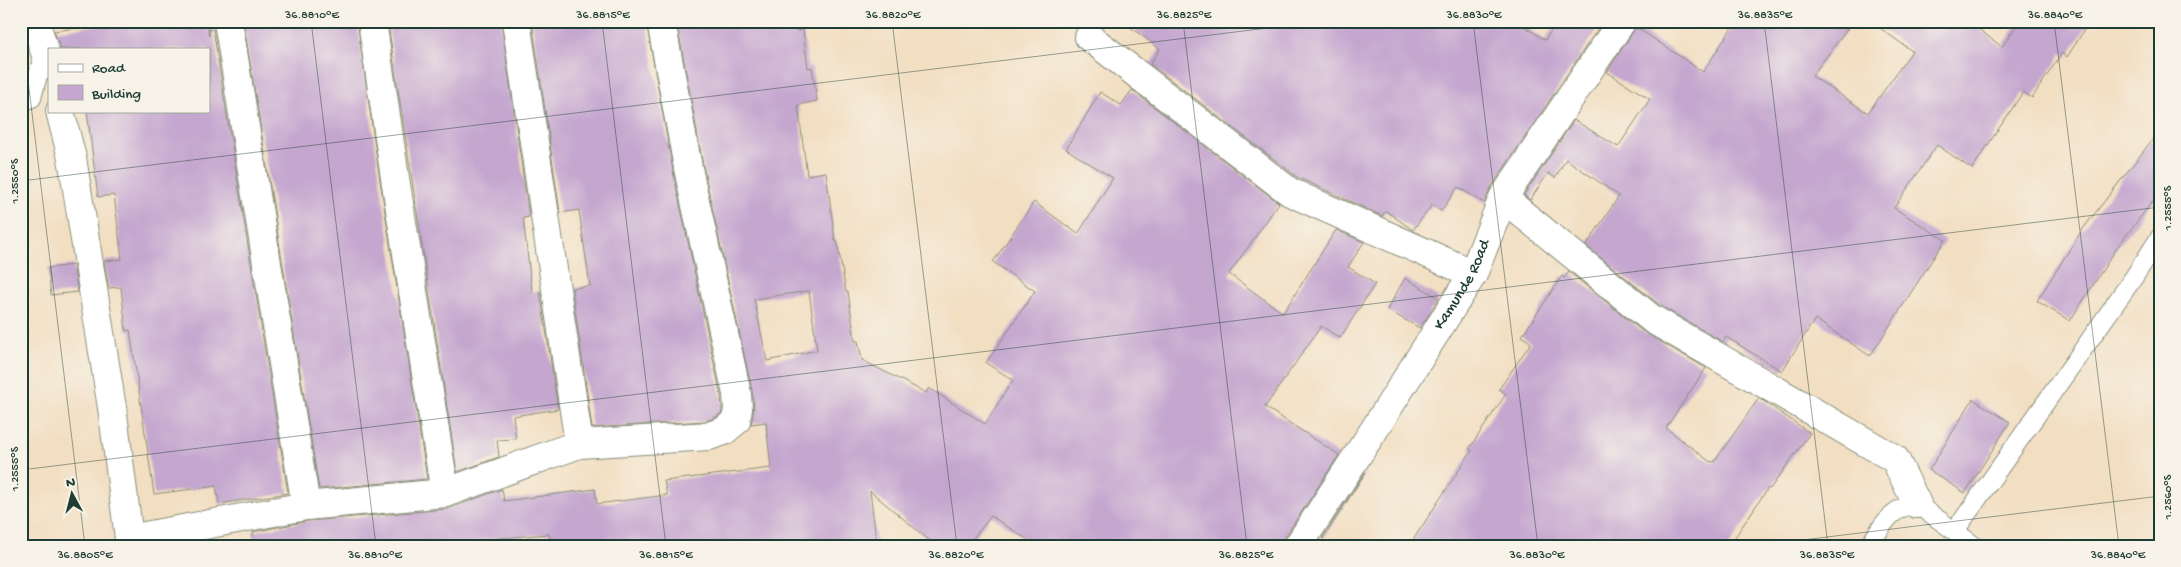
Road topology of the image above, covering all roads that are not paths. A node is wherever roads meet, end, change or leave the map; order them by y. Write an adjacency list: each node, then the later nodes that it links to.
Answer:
1 (35, 21): 8 (street)
2 (228, 21): 17 (street)
3 (372, 21): 15 (street)
4 (516, 21): 14 (street)
5 (661, 21): 14 (street)
6 (1622, 21): 11 (street, Kamunde Road)
7 (1089, 37): 13 (street)
8 (47, 57): 9 (lane)
9 (21, 102)
10 (60, 112): 19 (street)
11 (1502, 198): 13 (street, Kamunde Road); 16 (street)
12 (2160, 237): 18 (lane)
13 (1473, 274): 20 (street, Kamunde Road)
14 (580, 444): 15 (street)
15 (445, 493): 17 (street)
16 (1916, 504): 18 (lane); 21 (lane)
17 (306, 506): 19 (street)
18 (1955, 531): 22 (lane)
19 (129, 542)
20 (1298, 546)
21 (1869, 546)
22 (1975, 546)

